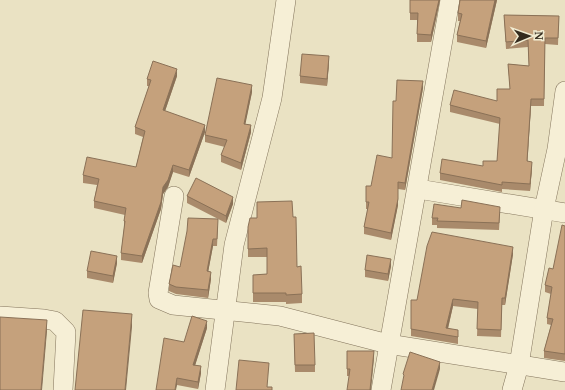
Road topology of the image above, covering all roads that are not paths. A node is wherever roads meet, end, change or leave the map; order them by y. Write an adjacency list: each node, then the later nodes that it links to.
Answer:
1 (286, 0): 8 (street)
2 (450, 0): 4 (street)
3 (565, 91): 6 (street)
4 (418, 189): 6 (street); 10 (street)
5 (174, 196): 8 (street)
6 (544, 209): 7 (street); 11 (street)
7 (565, 213)
8 (225, 312): 10 (street); 14 (street)
9 (0, 316): 13 (street)
10 (388, 344): 11 (street); 15 (street)
11 (519, 365): 12 (street); 16 (street)
12 (565, 372)
13 (63, 390)
14 (215, 390)
15 (382, 390)
16 (512, 390)

